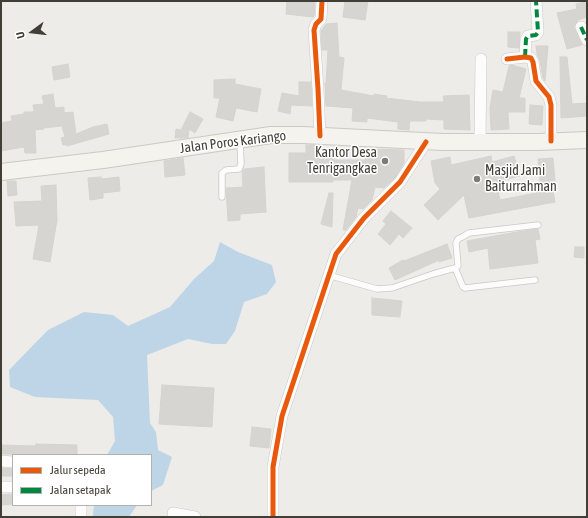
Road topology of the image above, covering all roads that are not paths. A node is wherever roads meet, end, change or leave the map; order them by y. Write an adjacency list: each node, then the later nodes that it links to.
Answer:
1 (322, 1): 8 (street)
2 (533, 1): 5 (street)
3 (582, 27): 4 (street)
4 (587, 40)
5 (525, 57): 7 (street); 13 (street)
6 (480, 59): 12 (street)
7 (507, 59)
8 (320, 136): 9 (main road, Jalan Poros Kariango); 11 (main road, Jalan Poros Kariango)
9 (240, 139): 14 (main road, Jalan Poros Kariango); 15 (lane)
10 (587, 140): 13 (main road, Jalan Poros Kariango)
11 (426, 142): 12 (main road, Jalan Poros Kariango); 18 (street)
12 (480, 142): 13 (main road, Jalan Poros Kariango)
13 (551, 142)
14 (1, 172)
15 (222, 197)
16 (538, 225): 17 (lane)
17 (454, 268): 18 (lane); 19 (lane)
18 (328, 275): 28 (street)
19 (535, 280)
20 (1, 461): 21 (street)
21 (12, 462)
22 (1, 487): 23 (street)
23 (12, 487)
24 (81, 506): 26 (street)
25 (173, 513): 27 (street)
26 (80, 517)
27 (195, 517)
28 (273, 517)

